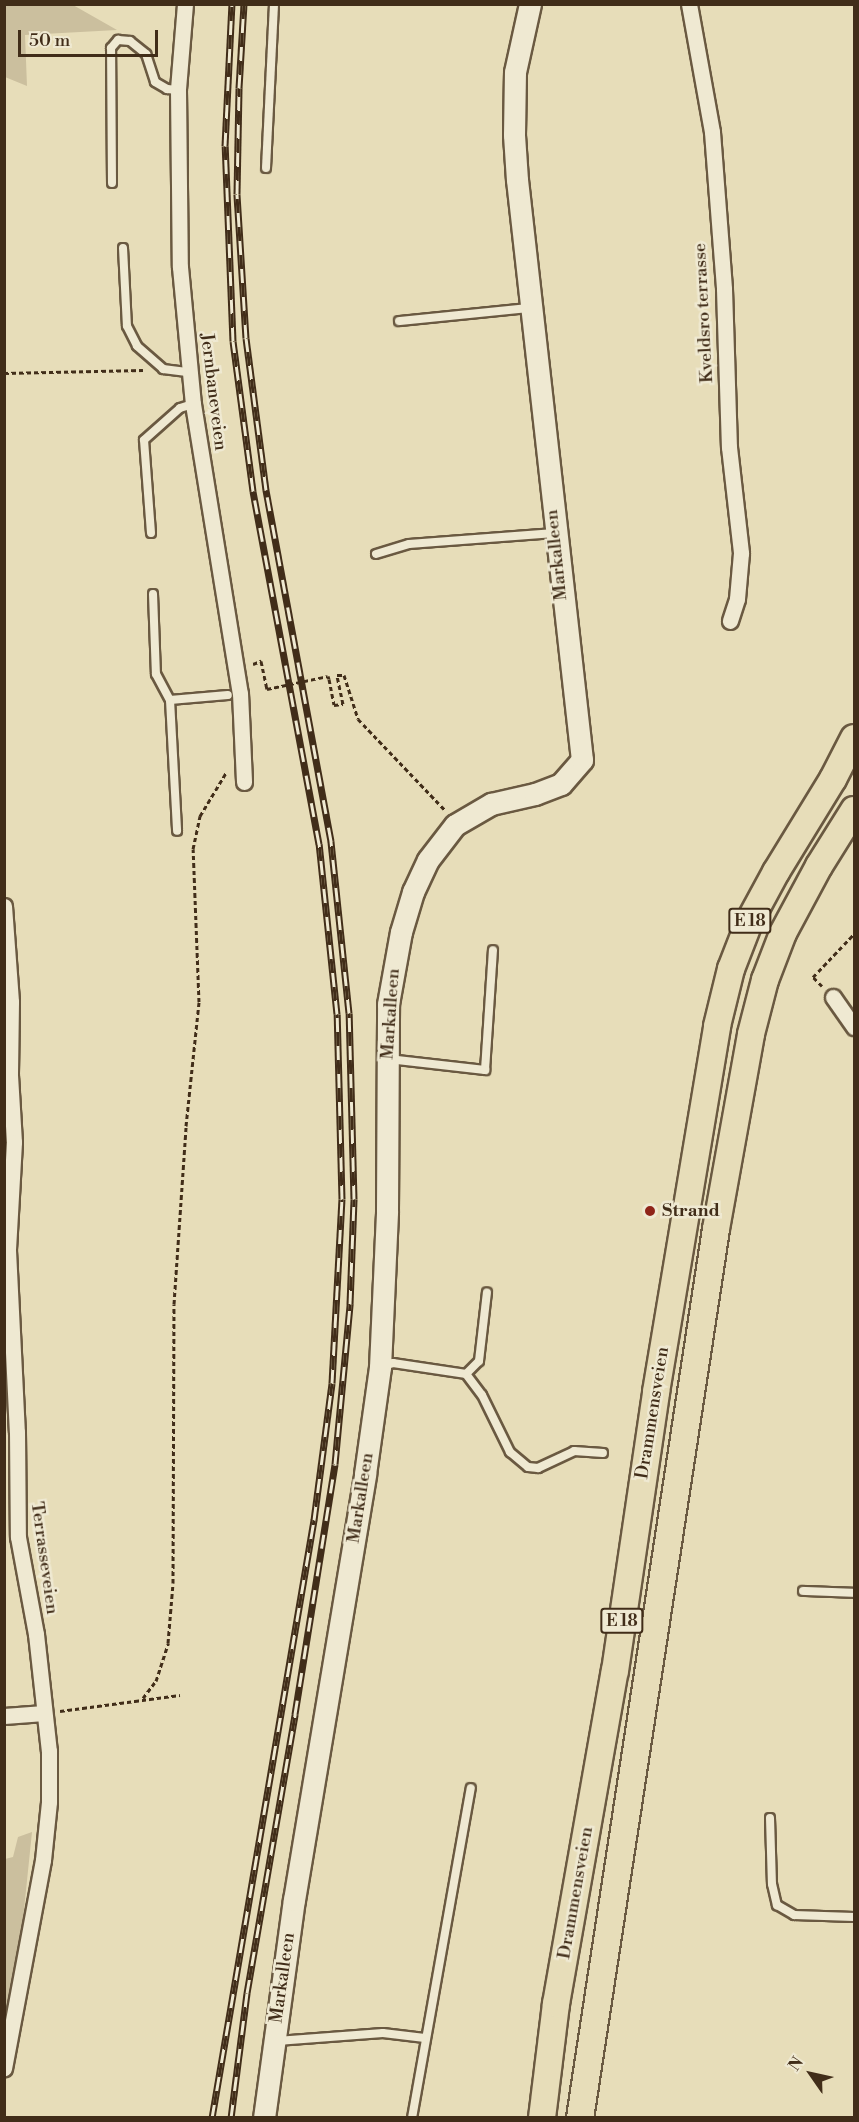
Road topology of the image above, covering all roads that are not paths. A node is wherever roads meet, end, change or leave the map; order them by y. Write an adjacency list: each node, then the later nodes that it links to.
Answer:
1 (185, 4): 5 (street, Jernbaneveien)
2 (274, 4): 6 (lane)
3 (530, 4): 9 (main road, Markalleen)
4 (689, 4): 17 (street, Kveldsro terrasse)
5 (178, 90): 7 (lane); 11 (street, Jernbaneveien)
6 (266, 168)
7 (112, 183)
8 (123, 248): 11 (lane)
9 (531, 308): 10 (lane); 14 (main road, Markalleen)
10 (399, 321)
11 (189, 372): 12 (street, Jernbaneveien)
12 (193, 404): 13 (lane); 21 (street, Jernbaneveien)
13 (151, 533)
14 (555, 533): 15 (lane); 28 (main road, Markalleen)
15 (376, 554)
16 (153, 594): 19 (lane)
17 (730, 621)
18 (228, 695): 19 (lane)
19 (170, 700): 23 (lane)
20 (855, 738): 45 (highway, Drammensveien / E 18)
21 (244, 782)
22 (855, 810): 46 (highway, Drammensveien / E 18)
23 (177, 831)
24 (4, 906): 35 (street, Terrasseveien)
25 (493, 950): 28 (lane)
26 (833, 997): 27 (street)
27 (855, 1027)
28 (387, 1059): 30 (main road, Markalleen)
29 (487, 1292): 31 (lane)
30 (380, 1367): 31 (lane); 41 (main road, Markalleen)
31 (465, 1374): 32 (lane)
32 (603, 1453)
33 (803, 1591): 34 (lane)
34 (855, 1593)
35 (44, 1713): 36 (street); 42 (street, Terrasseveien)
36 (4, 1716)
37 (471, 1788): 40 (lane)
38 (770, 1818): 39 (lane)
39 (855, 1917)
40 (425, 2038): 41 (lane); 44 (lane)
41 (274, 2041): 43 (main road, Markalleen)
42 (4, 2068)
43 (264, 2118)
44 (412, 2118)
45 (542, 2118)
46 (580, 2118)

